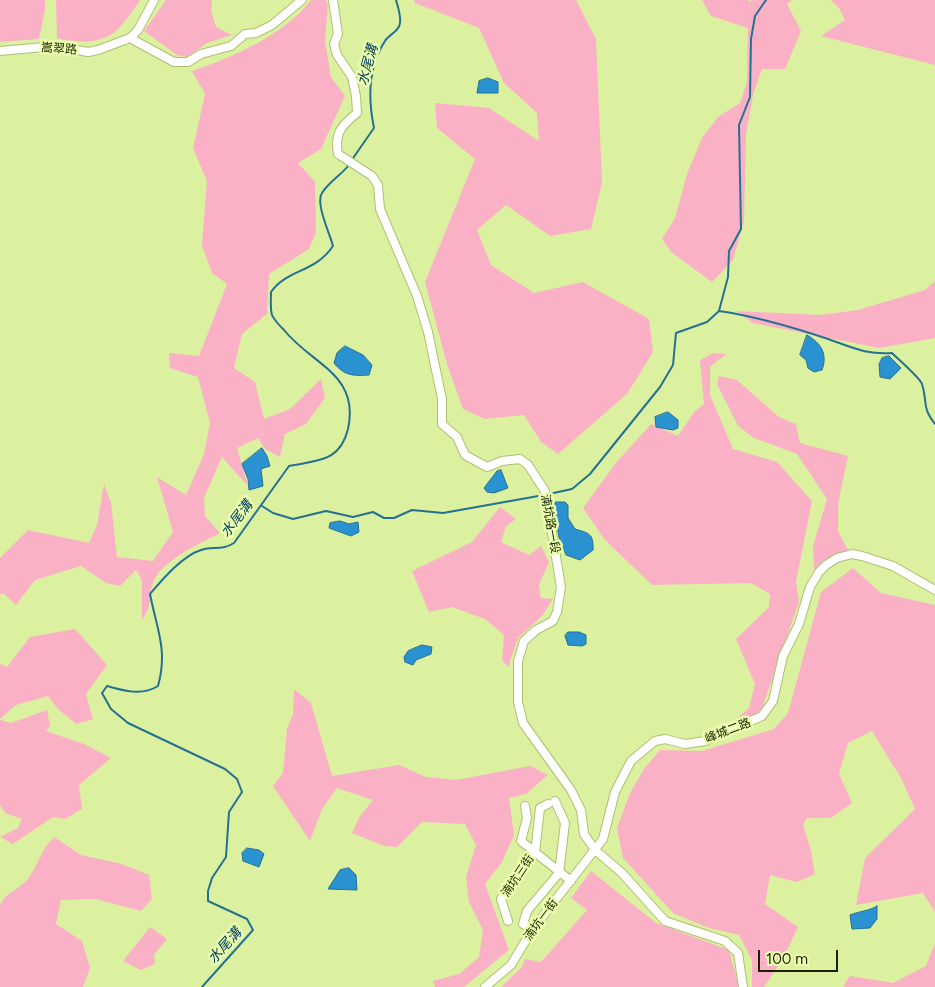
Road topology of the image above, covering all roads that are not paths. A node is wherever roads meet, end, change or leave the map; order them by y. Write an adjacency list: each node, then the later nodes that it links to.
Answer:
1 (154, 0): 4 (street)
2 (302, 0): 4 (street)
3 (333, 0): 8 (street, 湳坑路一段)
4 (130, 38): 5 (street, 嵩翠路)
5 (0, 51)
6 (935, 590): 8 (street, 峰城二路)
7 (525, 806): 9 (street)
8 (595, 850): 11 (street, 湳坑一街); 15 (street, 湳坑路一段)
9 (535, 853): 10 (street); 10 (street, 湳坑三街); 12 (street, 湳坑三街)
10 (559, 872): 11 (street); 13 (street)
11 (571, 881): 13 (street, 湳坑一街)
12 (508, 921)
13 (532, 930): 14 (street, 湳坑一街)
14 (485, 987)
15 (743, 987)

